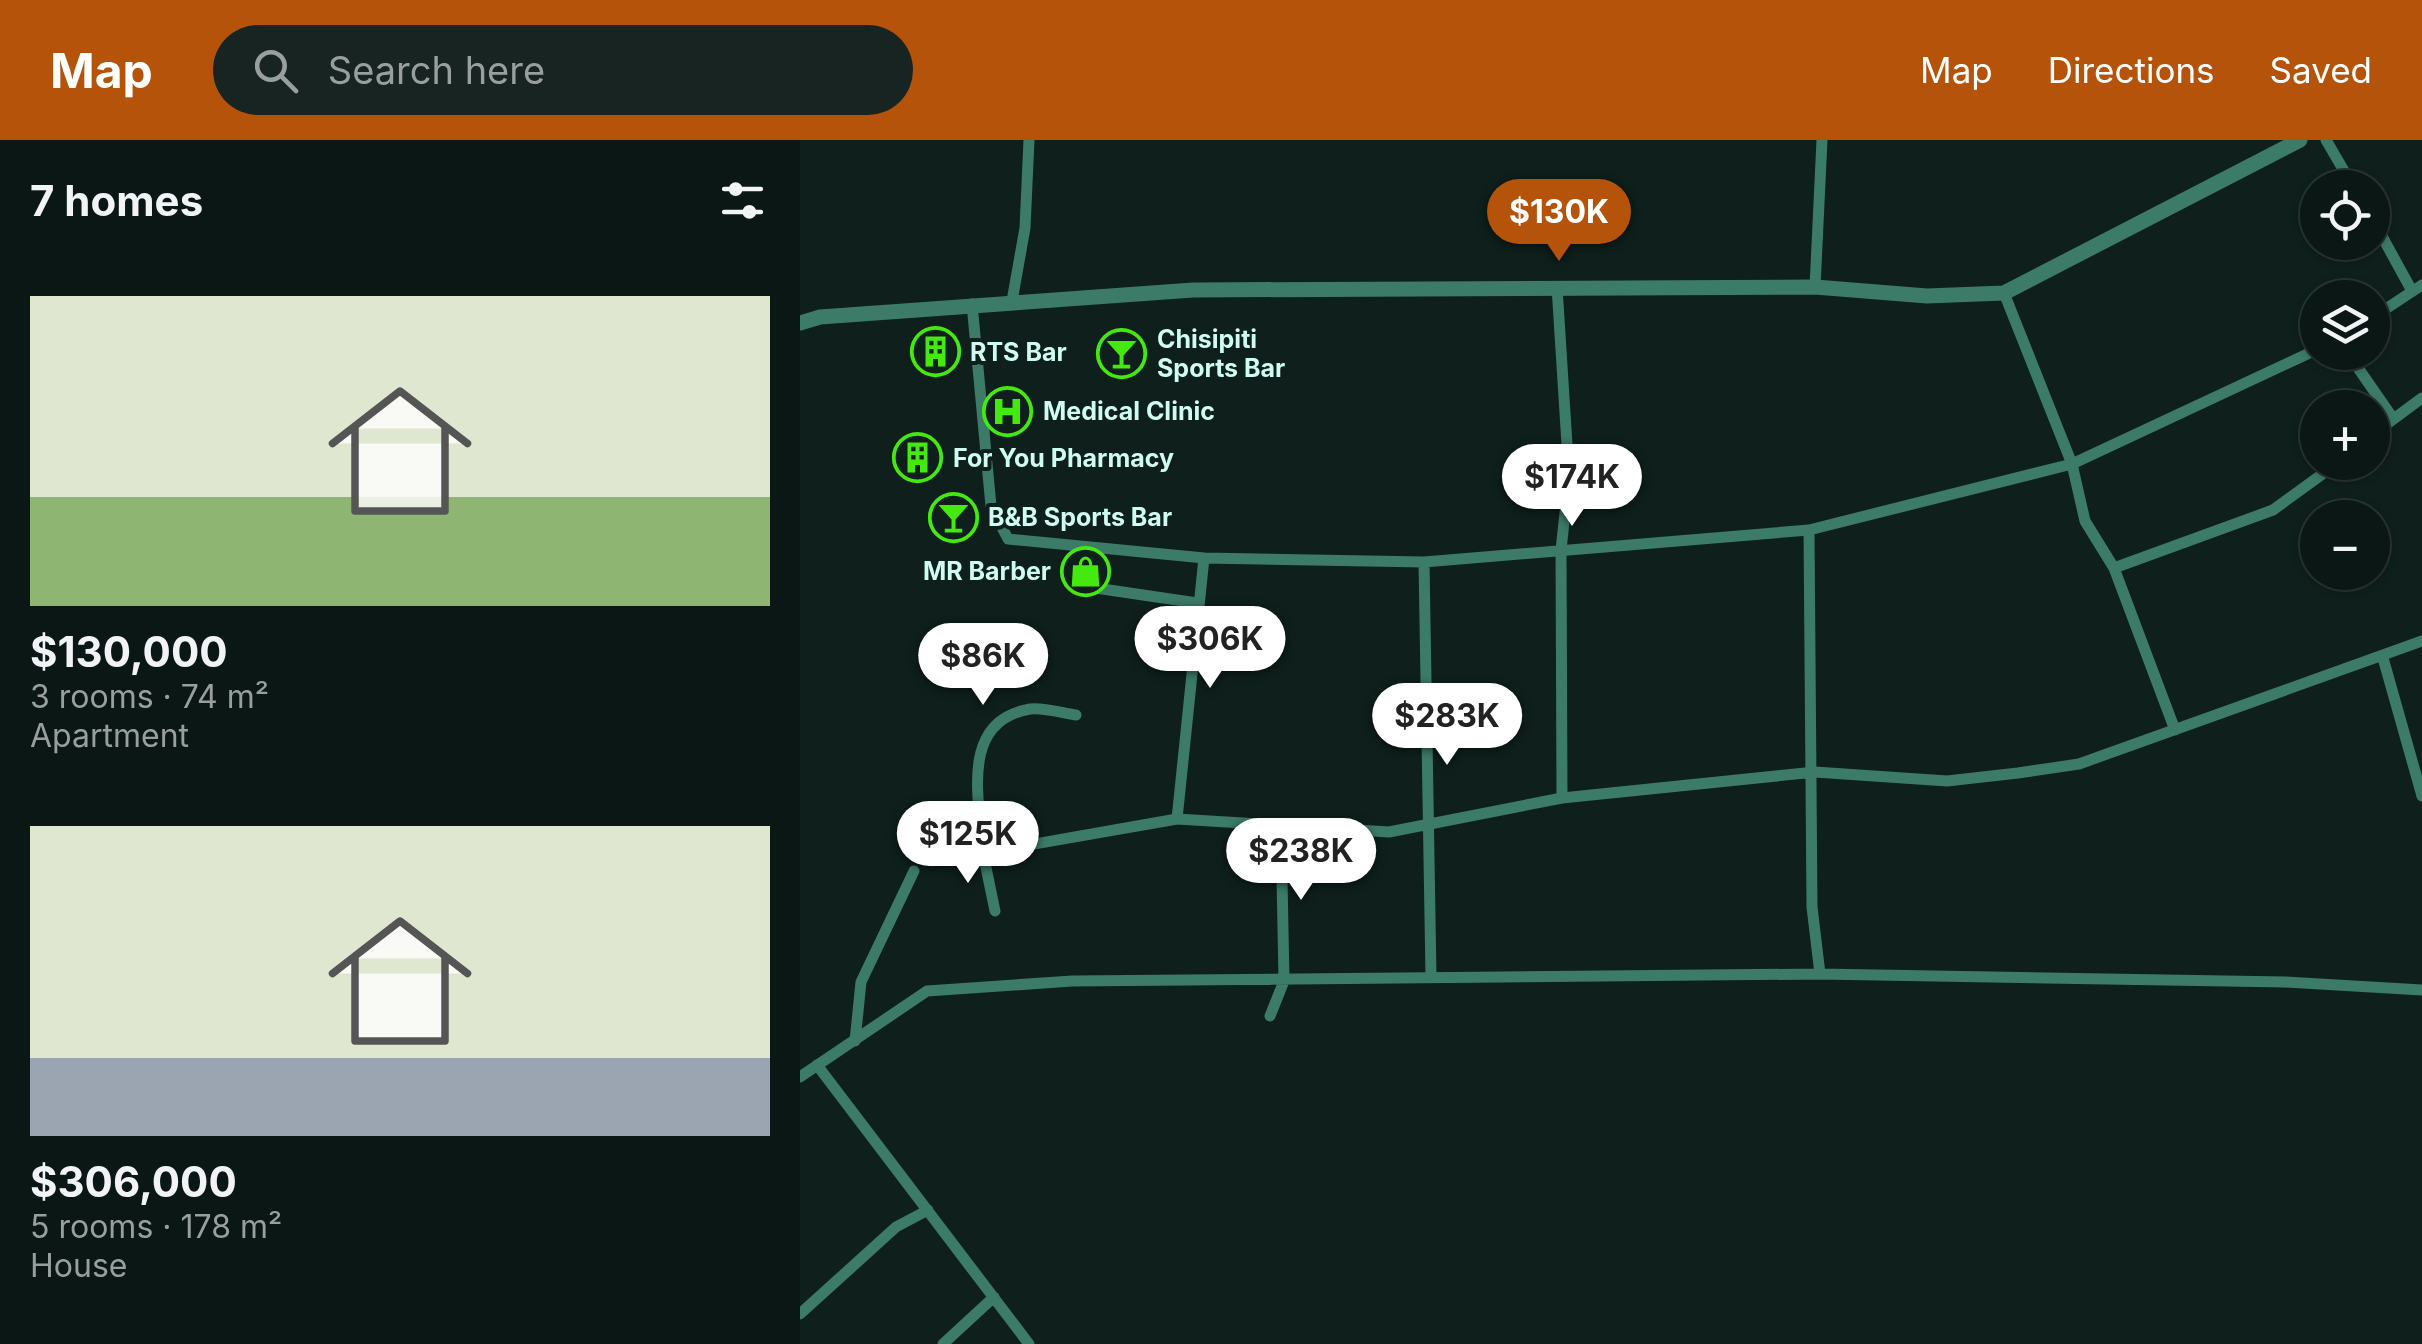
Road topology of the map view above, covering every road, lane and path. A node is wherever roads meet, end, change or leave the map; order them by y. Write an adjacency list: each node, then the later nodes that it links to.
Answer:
1 (1029, 140): 11 (street)
2 (1822, 140): 8 (street)
3 (2300, 140): 10 (street)
4 (2326, 140): 5 (street)
5 (2344, 170)
6 (2390, 246): 9 (street)
7 (1557, 286): 8 (street); 11 (street); 22 (street)
8 (1815, 287): 10 (street)
9 (2417, 288): 13 (street)
10 (2004, 293): 19 (street)
11 (1012, 301): 12 (street)
12 (972, 304): 14 (street); 23 (street)
13 (2390, 306)
14 (800, 323)
15 (2300, 357): 19 (street)
16 (2359, 370): 18 (street)
17 (2422, 398): 18 (street)
18 (2392, 417)
19 (2072, 464): 21 (street); 25 (street)
20 (2314, 480): 25 (street)
21 (1809, 530): 22 (street); 32 (street)
22 (1560, 550): 24 (street); 34 (street)
23 (1204, 558): 24 (street); 27 (street)
24 (1424, 562): 36 (street)
25 (2114, 568): 31 (street)
26 (1088, 587): 27 (street)
27 (1197, 603): 35 (street)
28 (2422, 641): 29 (street)
29 (2383, 658): 31 (street); 33 (street)
30 (1076, 715): 38 (street)
31 (2176, 730): 32 (street)
32 (1814, 772): 34 (street); 41 (street)
33 (2422, 796)
34 (1562, 798): 36 (street)
35 (1177, 820): 37 (street); 38 (street)
36 (1427, 825): 37 (street); 42 (street)
37 (1281, 826): 43 (street)
38 (983, 853): 40 (street)
39 (914, 871): 46 (street)
40 (994, 911)
41 (1820, 974): 42 (street); 44 (street)
42 (1430, 976): 43 (street)
43 (1284, 981): 45 (street); 46 (street)
44 (2422, 990)
45 (1270, 1016)
46 (855, 1041): 47 (street)
47 (817, 1065): 48 (street); 49 (street)
48 (800, 1077)
49 (928, 1210): 50 (street); 51 (street)
50 (994, 1297): 52 (street); 53 (street)
51 (800, 1314)
52 (943, 1344)
53 (1029, 1344)

